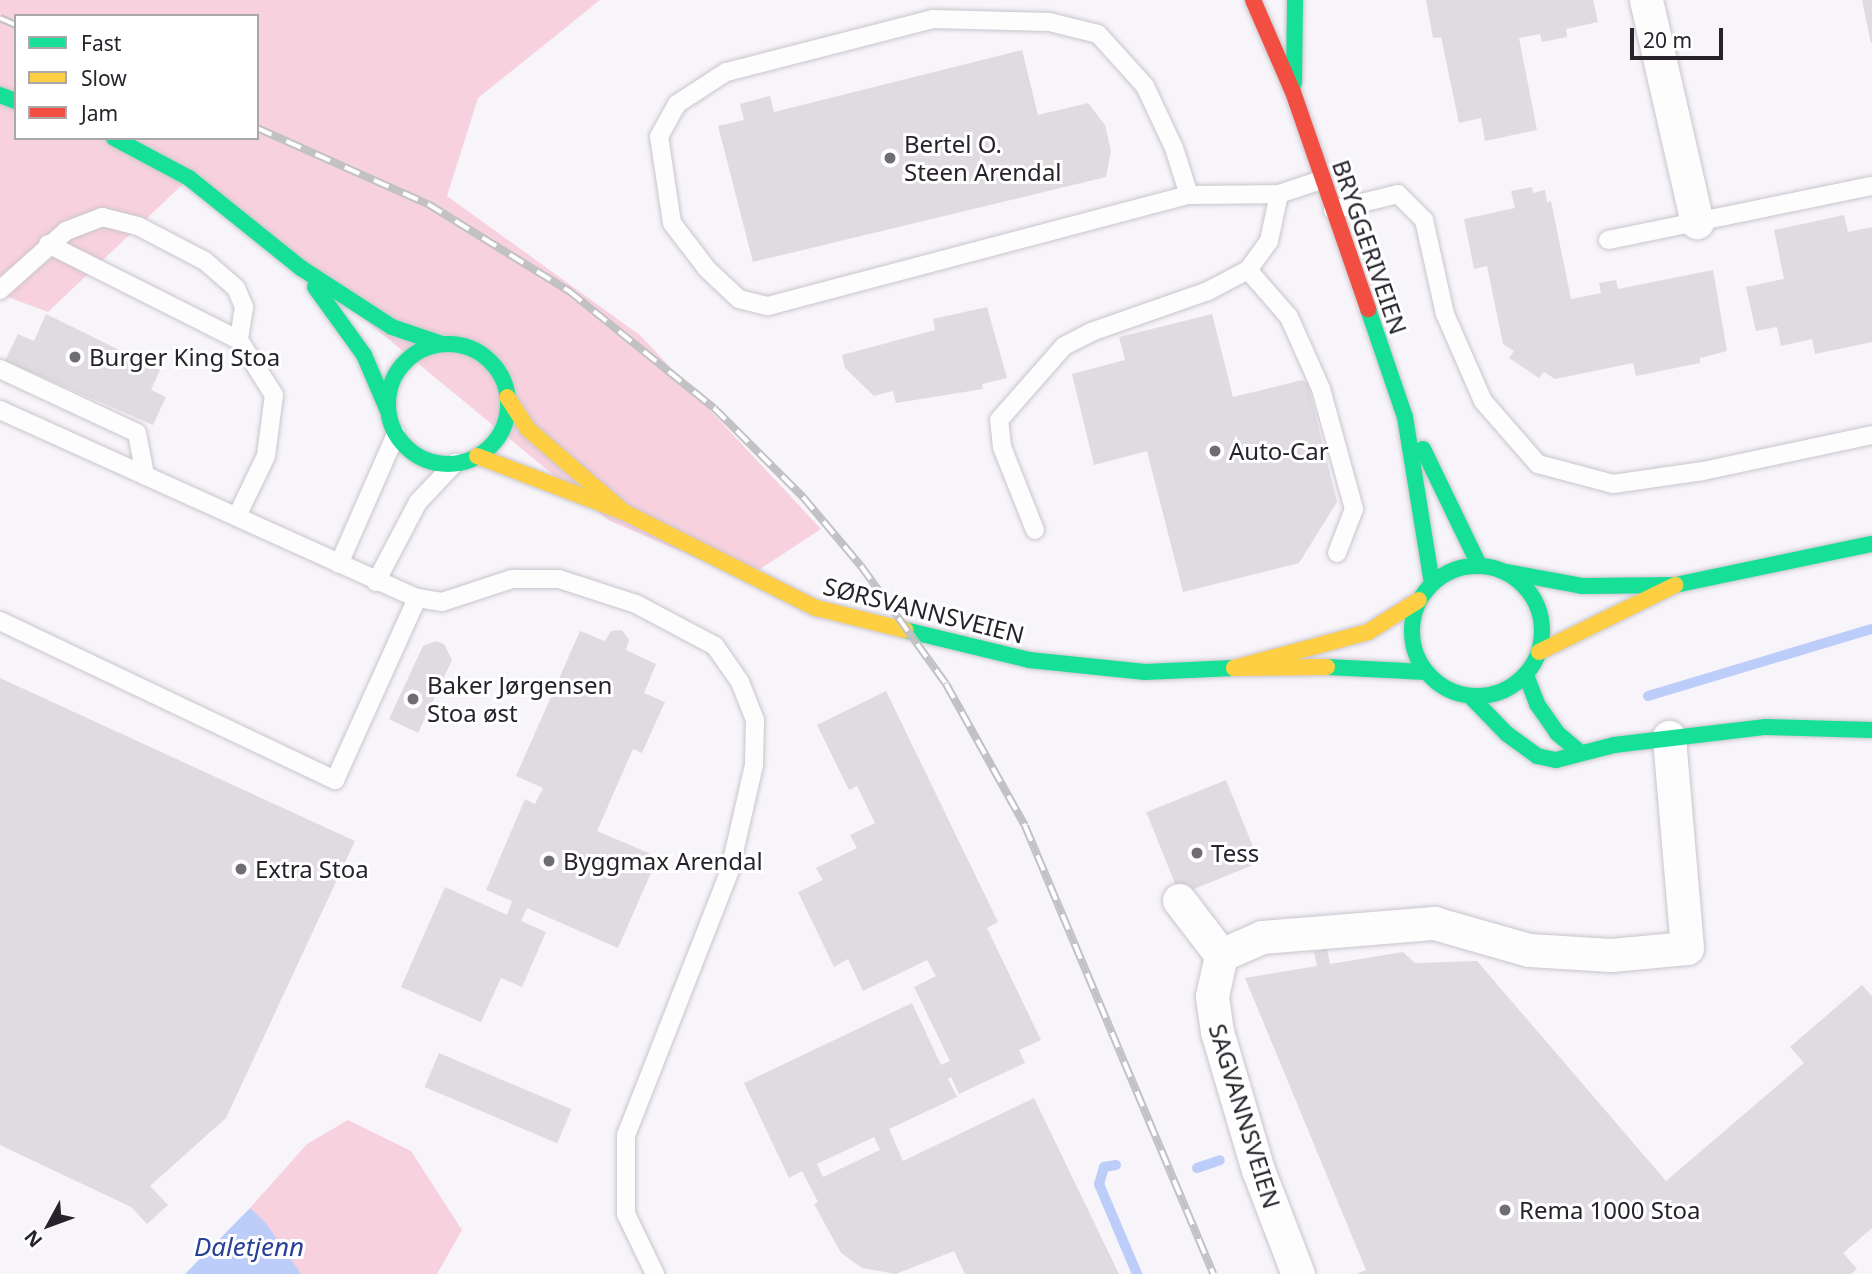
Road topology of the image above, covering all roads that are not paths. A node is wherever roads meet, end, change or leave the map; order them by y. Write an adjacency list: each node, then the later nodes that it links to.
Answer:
1 (1253, 0): 4 (main road, BRYGGERIVEIEN)
2 (1295, 0): 4 (main road, BRYGGERIVEIEN)
3 (1646, 0): 11 (street)
4 (1293, 92): 6 (main road, BRYGGERIVEIEN)
5 (118, 140): 14 (main road)
6 (1321, 180): 8 (lane); 10 (main road, BRYGGERIVEIEN)
7 (1872, 186): 11 (lane)
8 (1279, 194): 9 (lane); 15 (lane)
9 (1189, 195): 9 (lane)
10 (1333, 210): 23 (main road, BRYGGERIVEIEN); 25 (lane)
11 (1696, 222): 12 (lane)
12 (1608, 240)
13 (48, 244): 16 (lane); 17 (lane); 17 (lane)
14 (301, 268): 18 (main road); 22 (main road)
15 (1248, 270): 31 (lane); 33 (lane)
16 (0, 289)
17 (239, 340): 30 (lane)
18 (442, 344): 20 (main road); 22 (main road)
19 (0, 369): 28 (lane)
20 (507, 397): 26 (main road); 29 (main road, SØRSVANNSVEIEN)
21 (0, 411): 28 (lane)
22 (388, 411): 24 (main road)
23 (1405, 416): 35 (main road, BRYGGERIVEIEN); 38 (main road, BRYGGERIVEIEN)
24 (396, 434): 27 (main road); 34 (lane)
25 (1872, 435)
26 (477, 456): 27 (main road); 29 (main road, SØRSVANNSVEIEN)
27 (455, 463): 37 (lane)
28 (145, 475): 30 (lane)
29 (624, 512): 44 (main road, SØRSVANNSVEIEN)
30 (237, 516): 34 (lane)
31 (1035, 530)
32 (1872, 544): 39 (main road)
33 (1337, 553)
34 (339, 564): 37 (lane)
35 (1479, 565): 36 (main road); 38 (main road)
36 (1507, 572): 39 (main road); 43 (main road)
37 (376, 582): 40 (lane)
38 (1432, 583): 41 (main road)
39 (1675, 585): 43 (main road)
40 (417, 598): 42 (lane); 53 (lane)
41 (1419, 600): 44 (main road, SØRSVANNSVEIEN); 45 (main road)
42 (0, 621)
43 (1539, 652): 46 (main road)
44 (1234, 668): 45 (main road, SØRSVANNSVEIEN)
45 (1426, 672): 47 (main road)
46 (1526, 675): 47 (main road); 50 (main road)
47 (1469, 696): 50 (main road)
48 (1872, 730): 49 (main road)
49 (1669, 737): 50 (main road); 52 (street)
50 (1580, 752)
51 (1179, 900): 52 (street)
52 (1222, 955): 54 (street, SAGVANNSVEIEN)
53 (654, 1274)
54 (1298, 1274)

